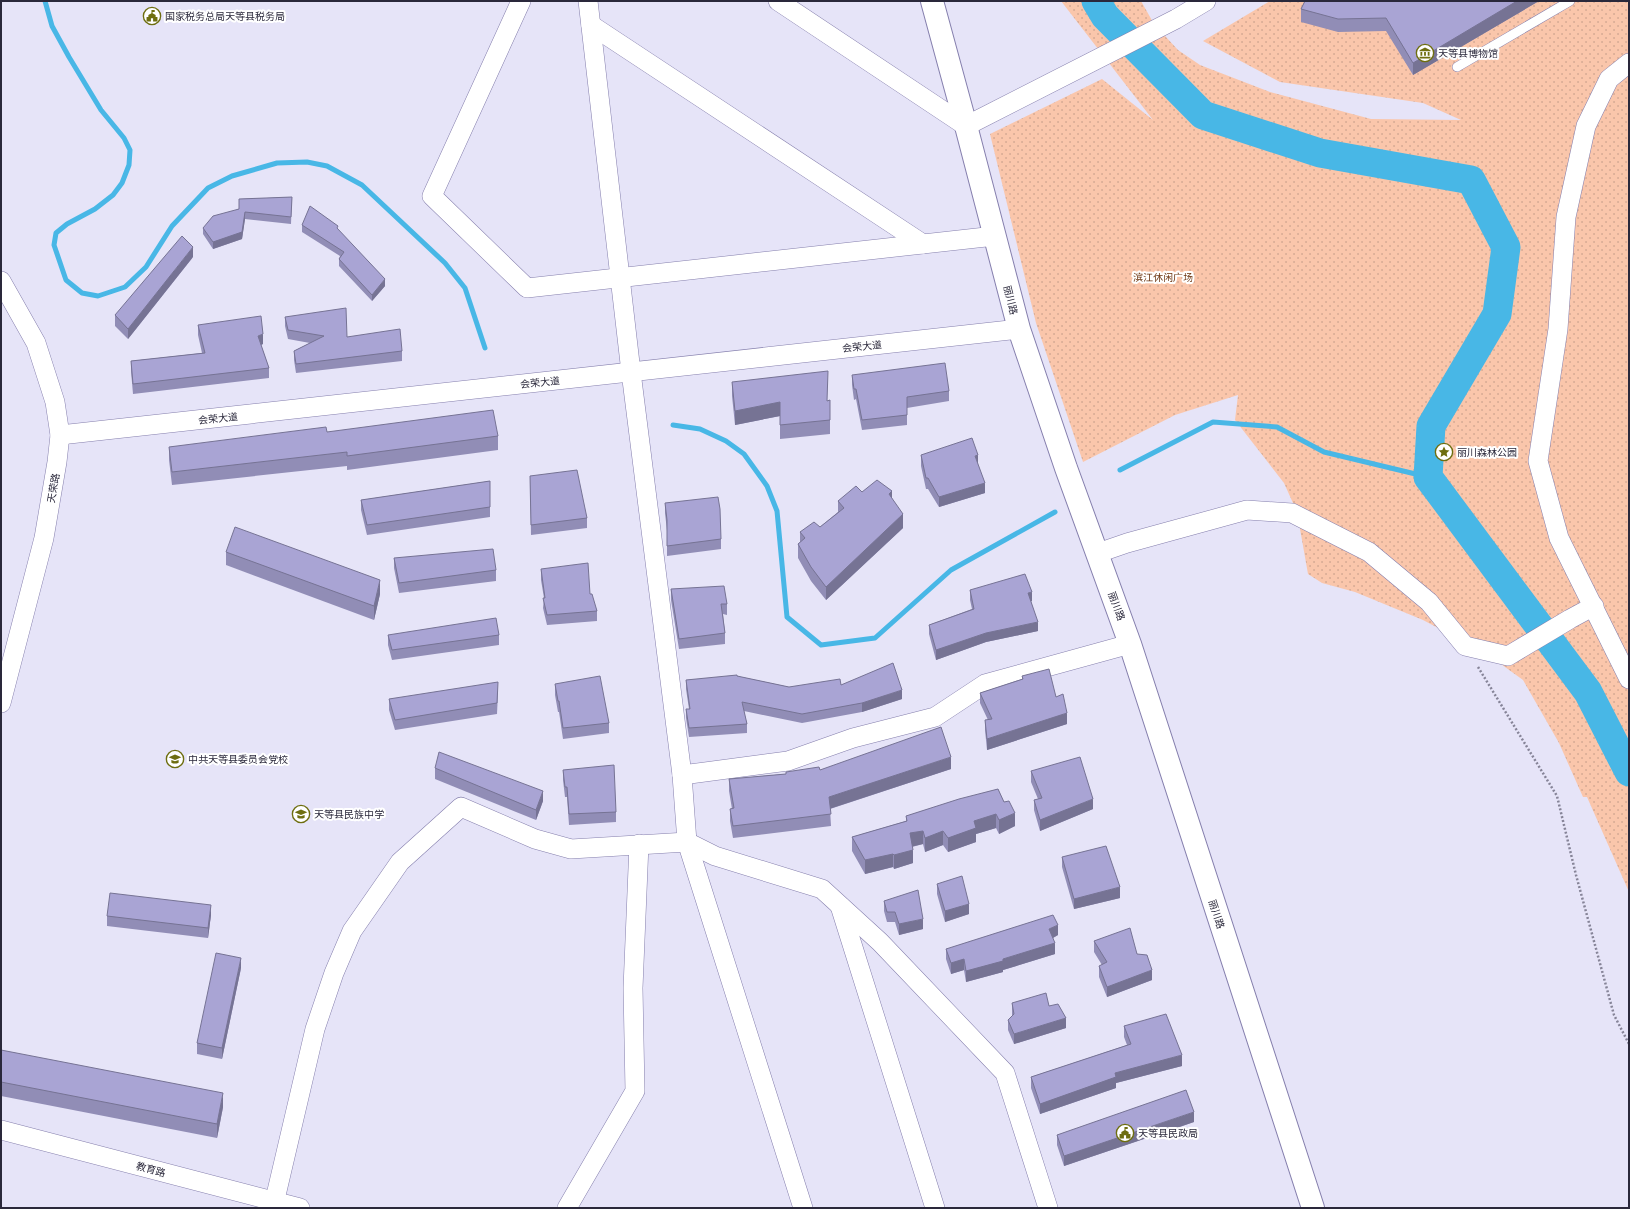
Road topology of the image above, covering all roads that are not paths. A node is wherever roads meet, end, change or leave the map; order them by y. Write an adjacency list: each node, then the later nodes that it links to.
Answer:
1 (521, 1): 13 (street)
2 (588, 1): 7 (street)
3 (778, 1): 10 (street)
4 (932, 1): 10 (main road, 丽川路)
5 (1206, 1): 10 (street)
6 (1570, 1): 9 (lane)
7 (591, 25): 12 (street); 13 (street)
8 (1629, 63): 19 (street)
9 (1457, 67)
10 (966, 126): 11 (main road, 丽川路)
11 (995, 236): 12 (street); 15 (main road, 丽川路)
12 (923, 244): 13 (street)
13 (620, 278): 16 (street)
14 (1, 281): 17 (street, 天荣路)
15 (1019, 329): 16 (street, 会荣大道); 18 (main road, 丽川路)
16 (631, 372): 17 (street, 会荣大道); 23 (street)
17 (60, 435): 22 (street, 天荣路)
18 (1098, 554): 19 (street); 20 (main road, 丽川路)
19 (1594, 606): 21 (street)
20 (1130, 644): 23 (street); 34 (main road, 丽川路)
21 (1629, 679)
22 (1, 703)
23 (682, 775): 24 (street)
24 (687, 842): 25 (street); 26 (street); 31 (street)
25 (639, 844): 28 (street); 30 (street)
26 (840, 905): 32 (street); 33 (street)
27 (1, 1130): 28 (street, 教育路)
28 (274, 1205): 29 (street, 教育路)
29 (300, 1208)
30 (567, 1208)
31 (803, 1208)
32 (935, 1208)
33 (1048, 1208)
34 (1313, 1208)

